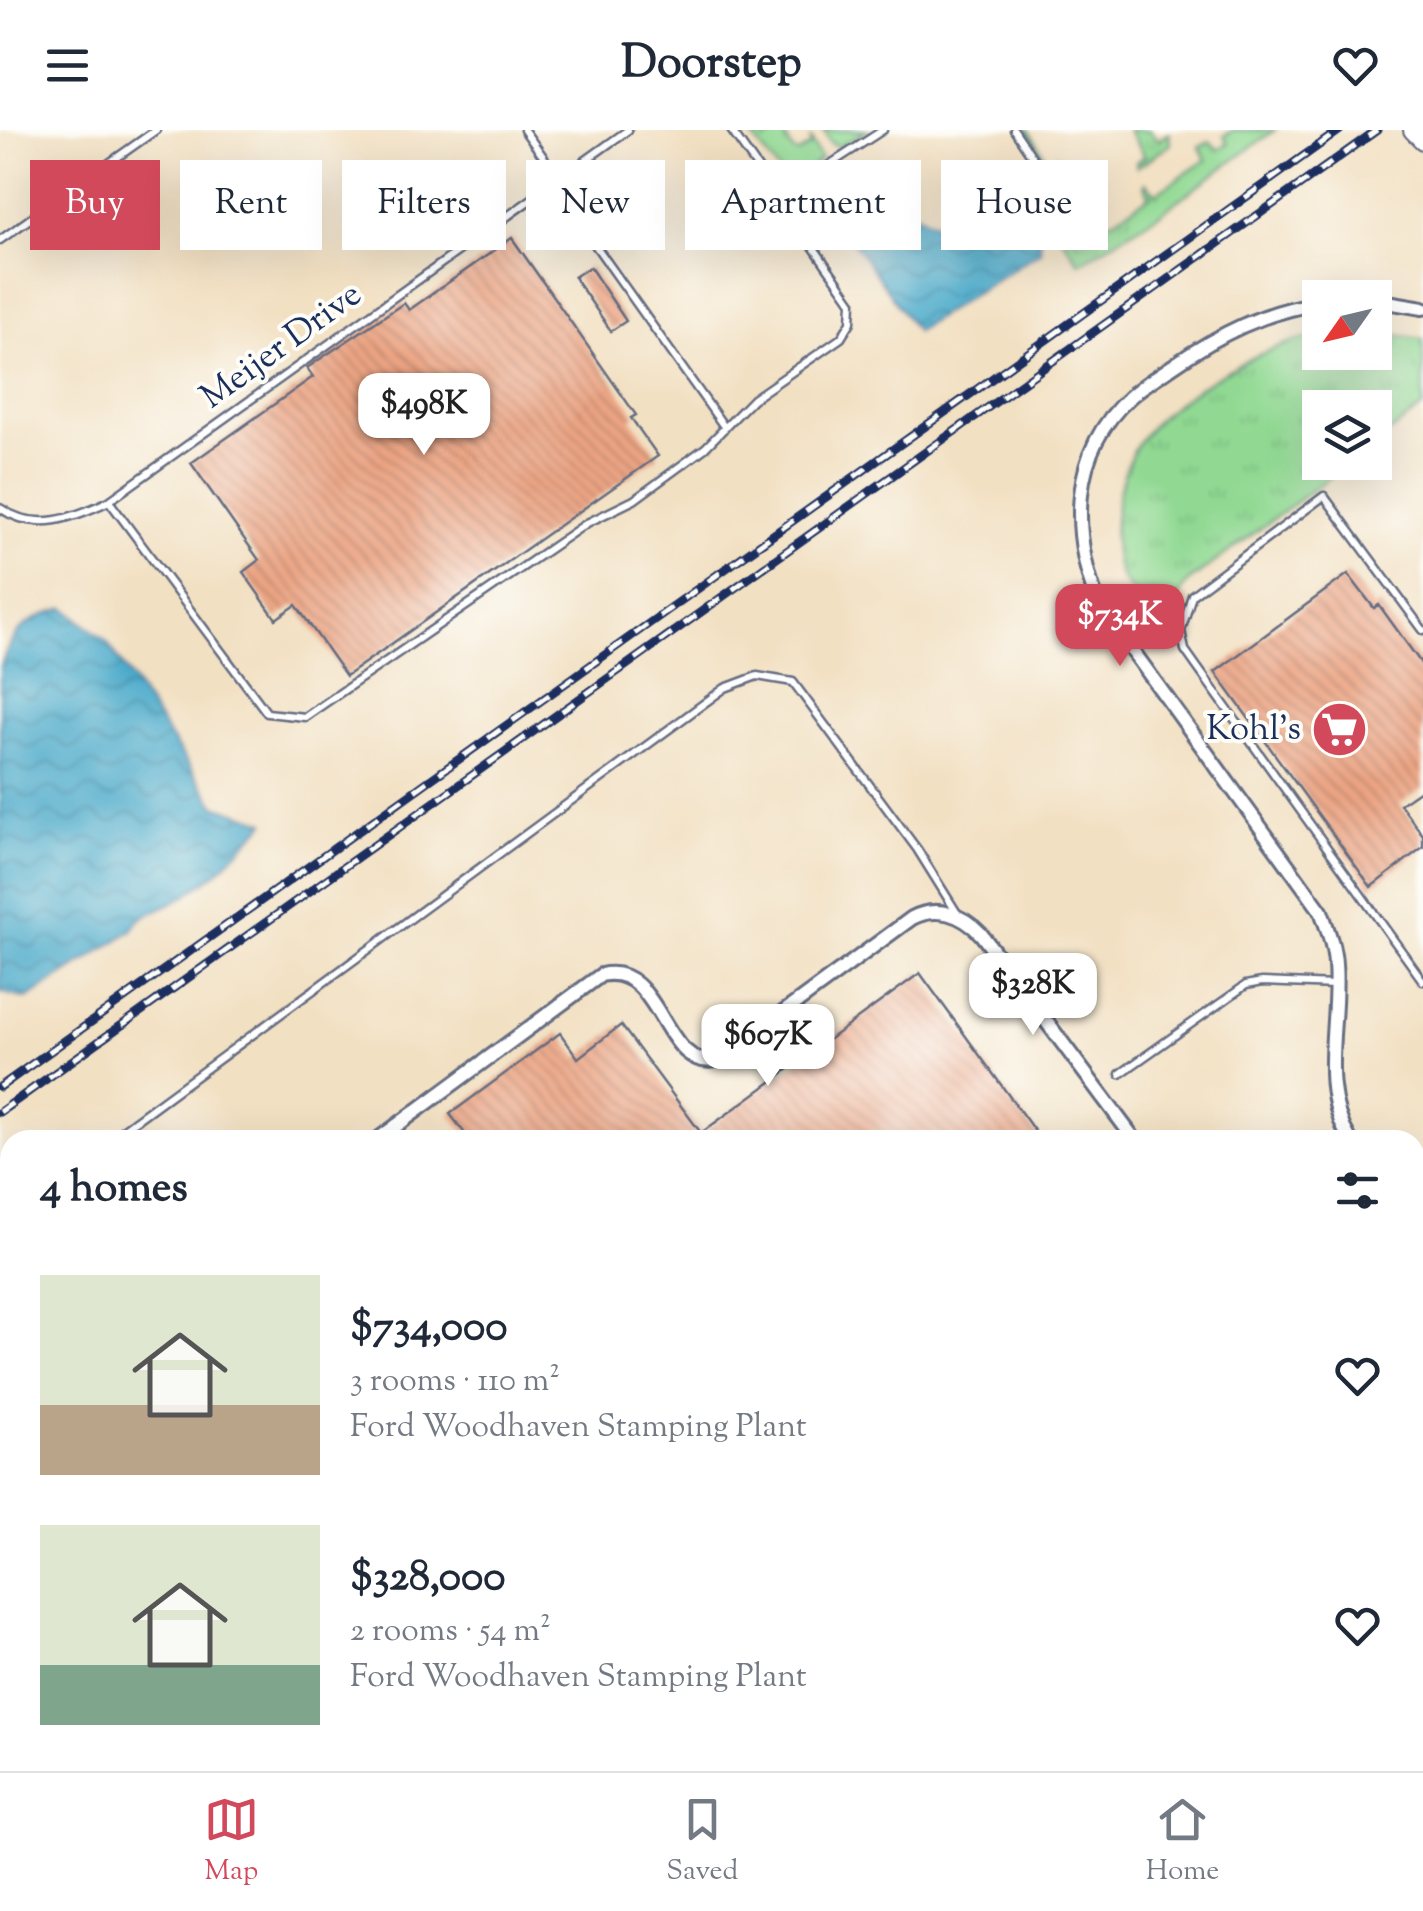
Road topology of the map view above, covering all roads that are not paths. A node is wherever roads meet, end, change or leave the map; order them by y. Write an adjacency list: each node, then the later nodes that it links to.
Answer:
1 (156, 130): 15 (lane)
2 (524, 130): 9 (lane)
3 (628, 130): 10 (lane, Meijer Drive)
4 (731, 130): 11 (lane)
5 (883, 130): 12 (lane)
6 (1014, 130): 13 (lane)
7 (1413, 130): 8 (main road)
8 (1423, 140)
9 (546, 160)
10 (586, 160)
11 (752, 160)
12 (837, 160)
13 (1034, 160)
14 (526, 202): 22 (lane, Meijer Drive)
15 (0, 240)
16 (599, 250): 21 (lane)
17 (817, 250): 21 (lane)
18 (1392, 303): 20 (street)
19 (1302, 306): 27 (street)
20 (1423, 308)
21 (726, 428): 22 (lane)
22 (109, 501): 23 (lane, Meijer Drive)
23 (0, 508)
24 (1423, 630): 26 (lane)
25 (959, 917): 29 (lane); 30 (street); 31 (street)
26 (1423, 982)
27 (1335, 985): 28 (lane); 32 (street)
28 (1120, 1074)
29 (123, 1130)
30 (391, 1130)
31 (1128, 1130)
32 (1346, 1130)

